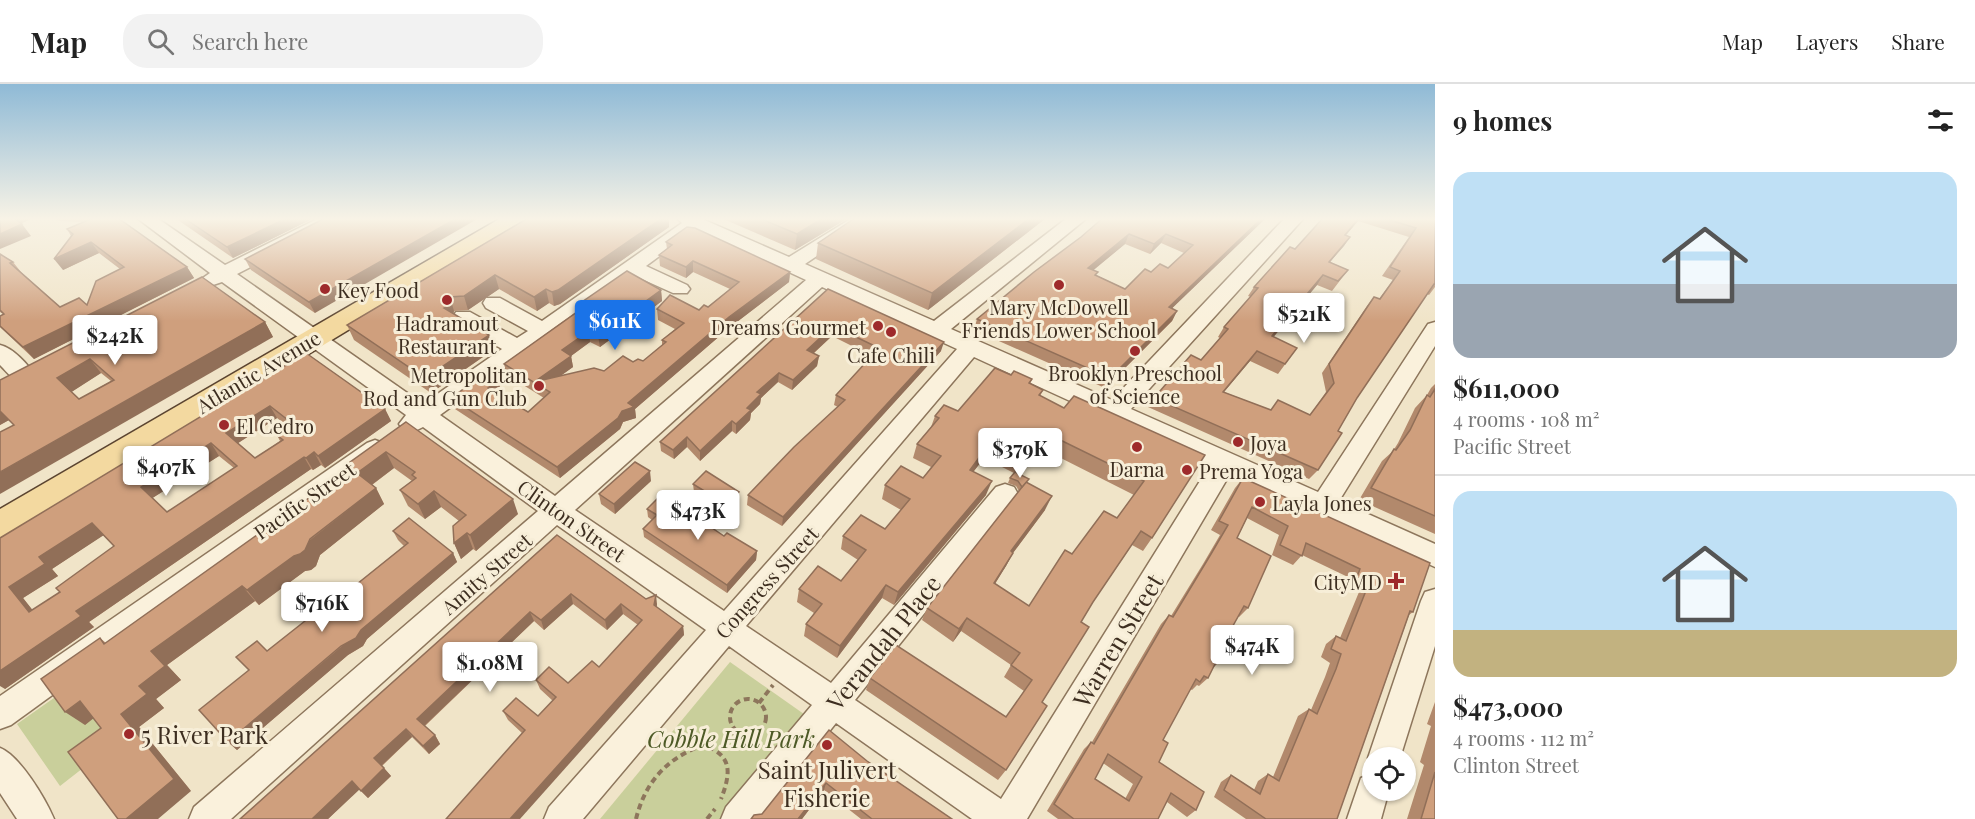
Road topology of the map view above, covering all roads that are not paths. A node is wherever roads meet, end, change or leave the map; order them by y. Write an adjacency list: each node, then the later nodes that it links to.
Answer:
1 (194, 252): 11 (street, Clinton Street)
2 (265, 252): 11 (street)
3 (459, 252): 20 (main road, Atlantic Avenue)
4 (650, 252): 10 (street, Pacific Street)
5 (762, 252): 9 (street)
6 (810, 252): 9 (street)
7 (1032, 252): 19 (street)
8 (1263, 252): 25 (street)
9 (790, 265): 12 (street)
10 (632, 267): 14 (street); 18 (street, Pacific Street)
11 (223, 274): 13 (street); 20 (street, Clinton Street)
12 (820, 278): 19 (street); 30 (street, Amity Street)
13 (196, 287)
14 (680, 290)
15 (492, 303): 18 (street)
16 (463, 317): 22 (street)
17 (1435, 328): 29 (street)
18 (543, 330): 22 (street, Pacific Street)
19 (936, 330): 21 (street)
20 (314, 338): 26 (street, Clinton Street); 31 (main road, Atlantic Avenue)
21 (971, 346): 25 (street); 34 (street, Congress Street)
22 (517, 348): 26 (street, Pacific Street)
23 (0, 352): 24 (street)
24 (44, 365)
25 (1115, 411): 27 (street)
26 (423, 415): 30 (street, Clinton Street); 36 (street, Pacific Street)
27 (1225, 461): 29 (street); 45 (street, Warren Street)
28 (1005, 494): 35 (street, Verandah Place)
29 (1323, 506): 32 (street)
30 (557, 511): 34 (street, Clinton Street); 41 (street, Amity Street)
31 (0, 525)
32 (1435, 556)
33 (1435, 601): 37 (street)
34 (726, 628): 35 (street, Clinton Street); 42 (street, Congress Street)
35 (833, 702): 43 (street, Verandah Place); 44 (street, Clinton Street)
36 (0, 714)
37 (1388, 747)
38 (0, 764): 40 (street)
39 (1370, 801): 46 (street)
40 (37, 819)
41 (206, 819)
42 (561, 819)
43 (738, 819)
44 (1001, 819)
45 (1008, 819)
46 (1364, 819)

